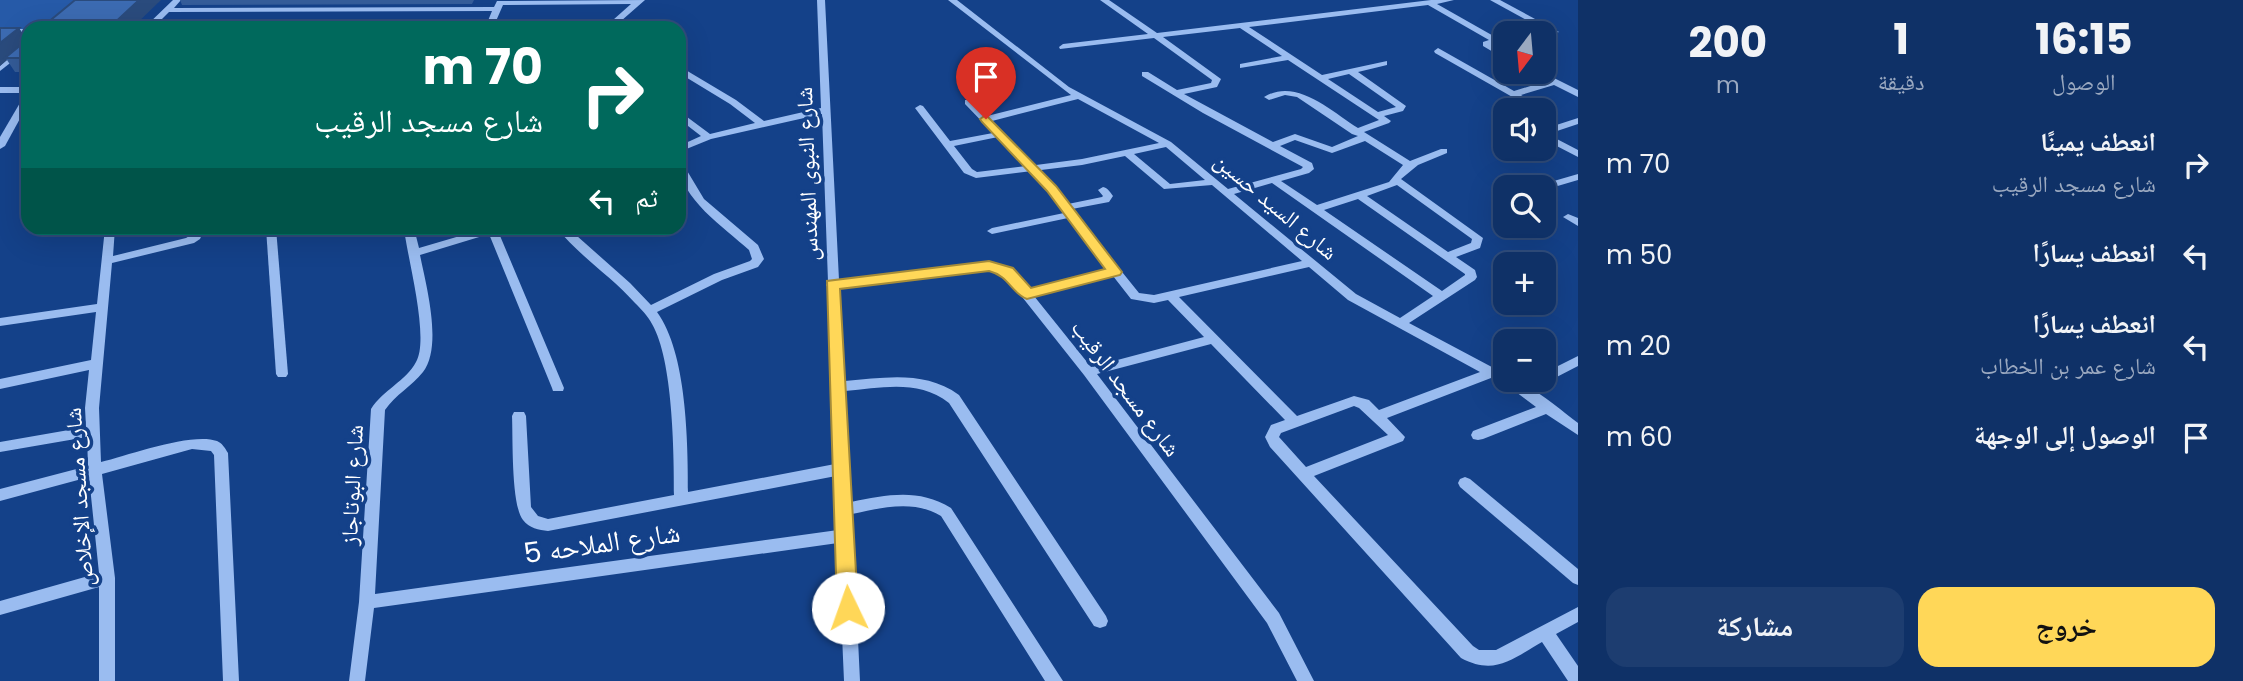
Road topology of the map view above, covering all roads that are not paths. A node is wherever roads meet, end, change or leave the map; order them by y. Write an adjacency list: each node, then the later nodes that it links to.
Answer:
1 (177, 0): 10 (street)
2 (821, 0): 44 (street, شارع النبوى المهندس)
3 (1104, 0): 18 (street)
4 (1450, 0): 8 (street)
5 (1494, 0): 14 (street)
6 (640, 1): 9 (street); 13 (street)
7 (953, 2): 38 (street, شارع السيد حسين)
8 (1430, 2): 15 (street); 19 (street)
9 (500, 4): 10 (street); 12 (street)
10 (167, 10): 11 (street)
11 (155, 21)
12 (492, 21)
13 (616, 21)
14 (1534, 21)
15 (1241, 25): 18 (street); 23 (street)
16 (0, 31): 17 (street)
17 (21, 31)
18 (1154, 36): 20 (street); 35 (street)
19 (1493, 39)
20 (1063, 47)
21 (21, 51): 26 (street)
22 (1438, 51): 36 (street)
23 (1288, 57): 25 (street); 30 (street)
24 (1384, 63): 27 (street)
25 (1243, 65)
26 (0, 68)
27 (1351, 71): 30 (street); 45 (street)
28 (686, 73): 50 (street)
29 (1145, 74): 35 (street)
30 (1320, 78): 45 (street)
31 (1556, 83): 37 (street)
32 (1548, 84): 36 (street)
33 (0, 90): 34 (street)
34 (21, 90)
35 (1174, 93): 59 (street)
36 (1514, 94): 40 (street)
37 (1578, 94)
38 (1078, 96): 46 (street); 55 (street, شارع السيد حسين)
39 (1269, 97): 53 (street)
40 (1521, 98)
41 (968, 102): 46 (street)
42 (920, 107): 56 (street)
43 (21, 108): 57 (street)
44 (825, 110): 50 (street); 89 (street, شارع النبوى المهندس)
45 (1377, 115): 53 (street)
46 (986, 119): 52 (street)
47 (1556, 119): 51 (street)
48 (686, 120): 54 (street)
49 (1578, 121): 51 (street)
50 (762, 124): 54 (street)
51 (1565, 124): 62 (street)
52 (1001, 134): 56 (street); 64 (street)
53 (1359, 135): 59 (street); 63 (street)
54 (708, 137): 58 (street)
55 (1168, 144): 61 (street); 69 (street, شارع السيد حسين)
56 (947, 145): 64 (street)
57 (0, 146)
58 (686, 146)
59 (1272, 146): 68 (street)
60 (1444, 151): 63 (street)
61 (1128, 153): 64 (street); 69 (street)
62 (1578, 154)
63 (1410, 166): 67 (street)
64 (1035, 169): 75 (street)
65 (1578, 177): 70 (street)
66 (686, 178): 94 (street)
67 (1395, 179): 73 (street); 85 (street)
68 (1274, 180): 72 (street); 74 (street)
69 (1215, 182): 72 (street, شارع السيد حسين)
70 (1556, 183)
71 (1103, 190): 75 (street)
72 (1228, 192): 87 (street, شارع السيد حسين)
73 (1359, 195): 74 (street); 85 (street)
74 (1317, 209): 92 (street)
75 (1070, 211): 76 (street); 88 (street)
76 (992, 231)
77 (109, 235): 86 (street, شارع مسجد الإخلاص)
78 (198, 235): 86 (street)
79 (272, 235): 103 (street)
80 (410, 235): 84 (street, شارع البوتاجاز)
81 (472, 235): 84 (street)
82 (498, 235): 106 (street)
83 (569, 235): 94 (street)
84 (414, 253): 126 (street, شارع البوتاجاز)
85 (1448, 256): 92 (street)
86 (107, 261): 93 (street, شارع مسجد الإخلاص)
87 (1310, 263): 91 (street); 96 (street, شارع السيد حسين)
88 (1114, 272): 90 (street); 91 (street)
89 (832, 285): 90 (street, شارع مسجد الرقيب); 105 (street, شارع النبوى المهندس)
90 (1027, 294): 100 (street, شارع مسجد الرقيب)
91 (1170, 295): 97 (street)
92 (1441, 296): 96 (street)
93 (102, 307): 95 (street); 99 (street, شارع مسجد الإخلاص)
94 (649, 311): 121 (street)
95 (0, 322)
96 (1399, 324): 102 (street, شارع السيد حسين)
97 (1213, 339): 100 (street); 111 (street)
98 (1578, 361): 101 (street)
99 (95, 364): 104 (street); 113 (street, شارع مسجد الإخلاص)
100 (1088, 372): 136 (street, شارع مسجد الرقيب)
101 (1556, 372)
102 (1492, 373): 110 (street)
103 (282, 374)
104 (0, 384)
105 (837, 387): 116 (street, شارع النبوى المهندس); 129 (street)
106 (558, 388)
107 (1526, 392): 108 (street, شارع السيد حسين)
108 (1548, 408): 112 (street, شارع السيد حسين); 114 (street)
109 (519, 416): 121 (street)
110 (1378, 416): 111 (street); 118 (street)
111 (1295, 422): 118 (street)
112 (1578, 430)
113 (93, 431): 115 (street); 117 (street, شارع مسجد الإخلاص)
114 (1478, 435)
115 (0, 447)
116 (841, 470): 121 (street); 122 (street, شارع النبوى المهندس)
117 (95, 472): 120 (street); 124 (street, شارع مسجد الإخلاص); 132 (street)
118 (1304, 474): 130 (street)
119 (1465, 483): 125 (street)
120 (0, 495)
121 (681, 498)
122 (842, 510): 123 (street, شارع النبوى المهندس); 135 (street)
123 (844, 536): 126 (street, شارع الملاحه 5); 134 (street, شارع النبوى المهندس)
124 (107, 578): 127 (street); 131 (street, شارع مسجد الإخلاص)
125 (1578, 578)
126 (367, 602): 133 (street, شارع البوتاجاز)
127 (0, 608)
128 (1578, 614): 130 (street)
129 (1100, 621)
130 (1545, 632): 137 (street)
131 (107, 681)
132 (231, 681)
133 (357, 681)
134 (852, 681)
135 (1055, 681)
136 (1306, 681)
137 (1578, 681)

